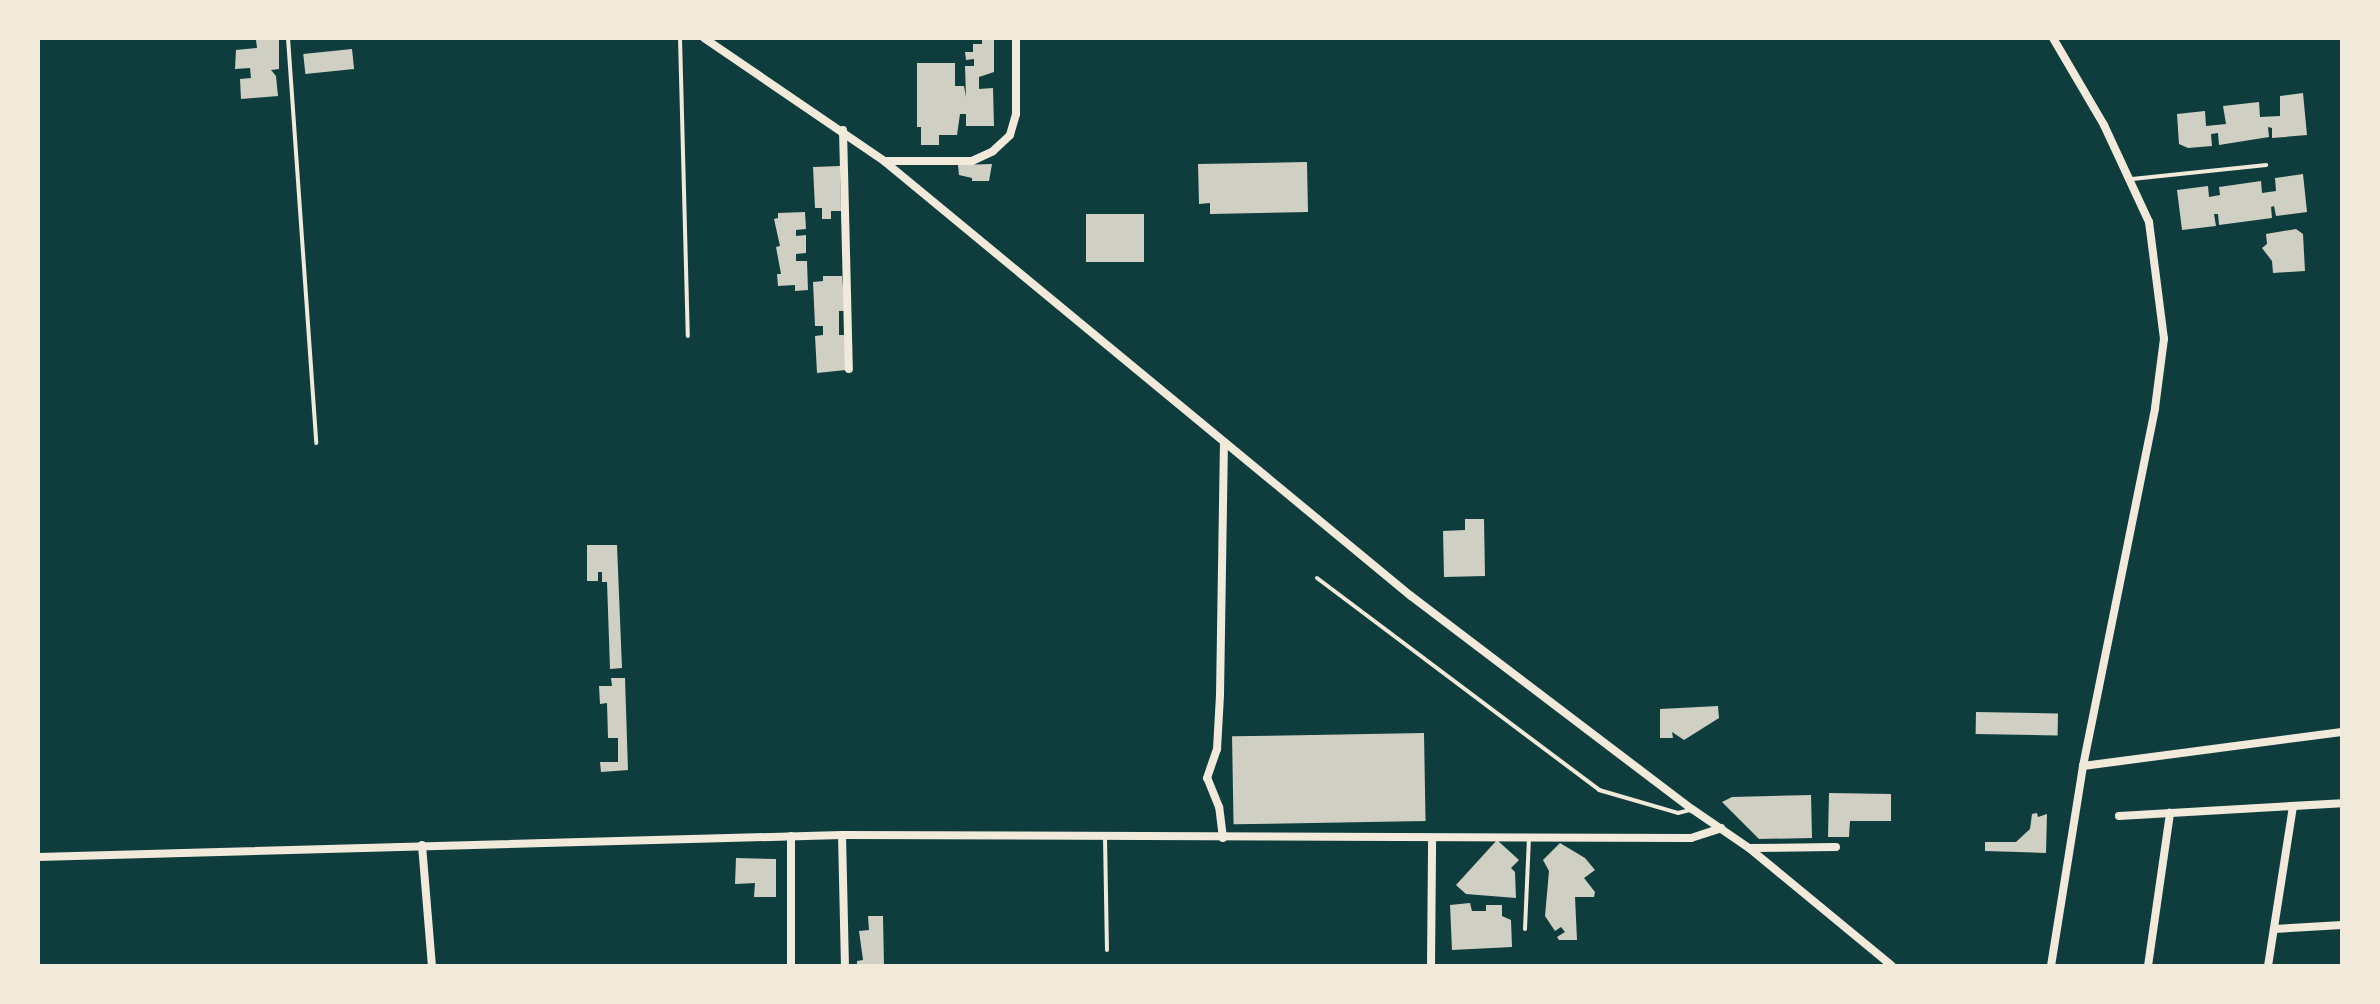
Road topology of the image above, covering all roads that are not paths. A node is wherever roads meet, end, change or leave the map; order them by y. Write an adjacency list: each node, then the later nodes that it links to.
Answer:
1 (288, 38): 13 (lane)
2 (680, 38): 10 (lane)
3 (704, 38): 6 (street)
4 (1016, 38): 7 (street)
5 (2053, 38): 9 (street)
6 (843, 130): 7 (street); 11 (street)
7 (884, 161): 12 (street)
8 (2266, 165): 9 (lane)
9 (2132, 179): 16 (street)
10 (688, 336)
11 (849, 369)
12 (1224, 442): 19 (street); 26 (street)
13 (316, 443)
14 (1317, 578): 19 (lane)
15 (2342, 732): 16 (street)
16 (2083, 766): 42 (street)
17 (2342, 803): 18 (street)
18 (2293, 806): 20 (street); 35 (street)
19 (1692, 809): 22 (street)
20 (2170, 813): 21 (street); 43 (street)
21 (2119, 816)
22 (1721, 828): 28 (street); 31 (street)
23 (842, 835): 24 (street); 25 (street); 39 (street)
24 (791, 836): 29 (street); 38 (street)
25 (1105, 837): 26 (street); 36 (lane)
26 (1223, 838): 27 (street)
27 (1432, 839): 28 (street); 40 (street)
28 (1529, 839): 34 (lane)
29 (422, 845): 32 (street); 37 (street)
30 (1836, 847): 31 (street)
31 (1749, 848): 41 (street)
32 (38, 857)
33 (2342, 925): 35 (street)
34 (1525, 929)
35 (2274, 929): 44 (street)
36 (1107, 950)
37 (432, 966)
38 (791, 966)
39 (845, 966)
40 (1431, 966)
41 (1892, 966)
42 (2051, 966)
43 (2148, 966)
44 (2268, 966)

